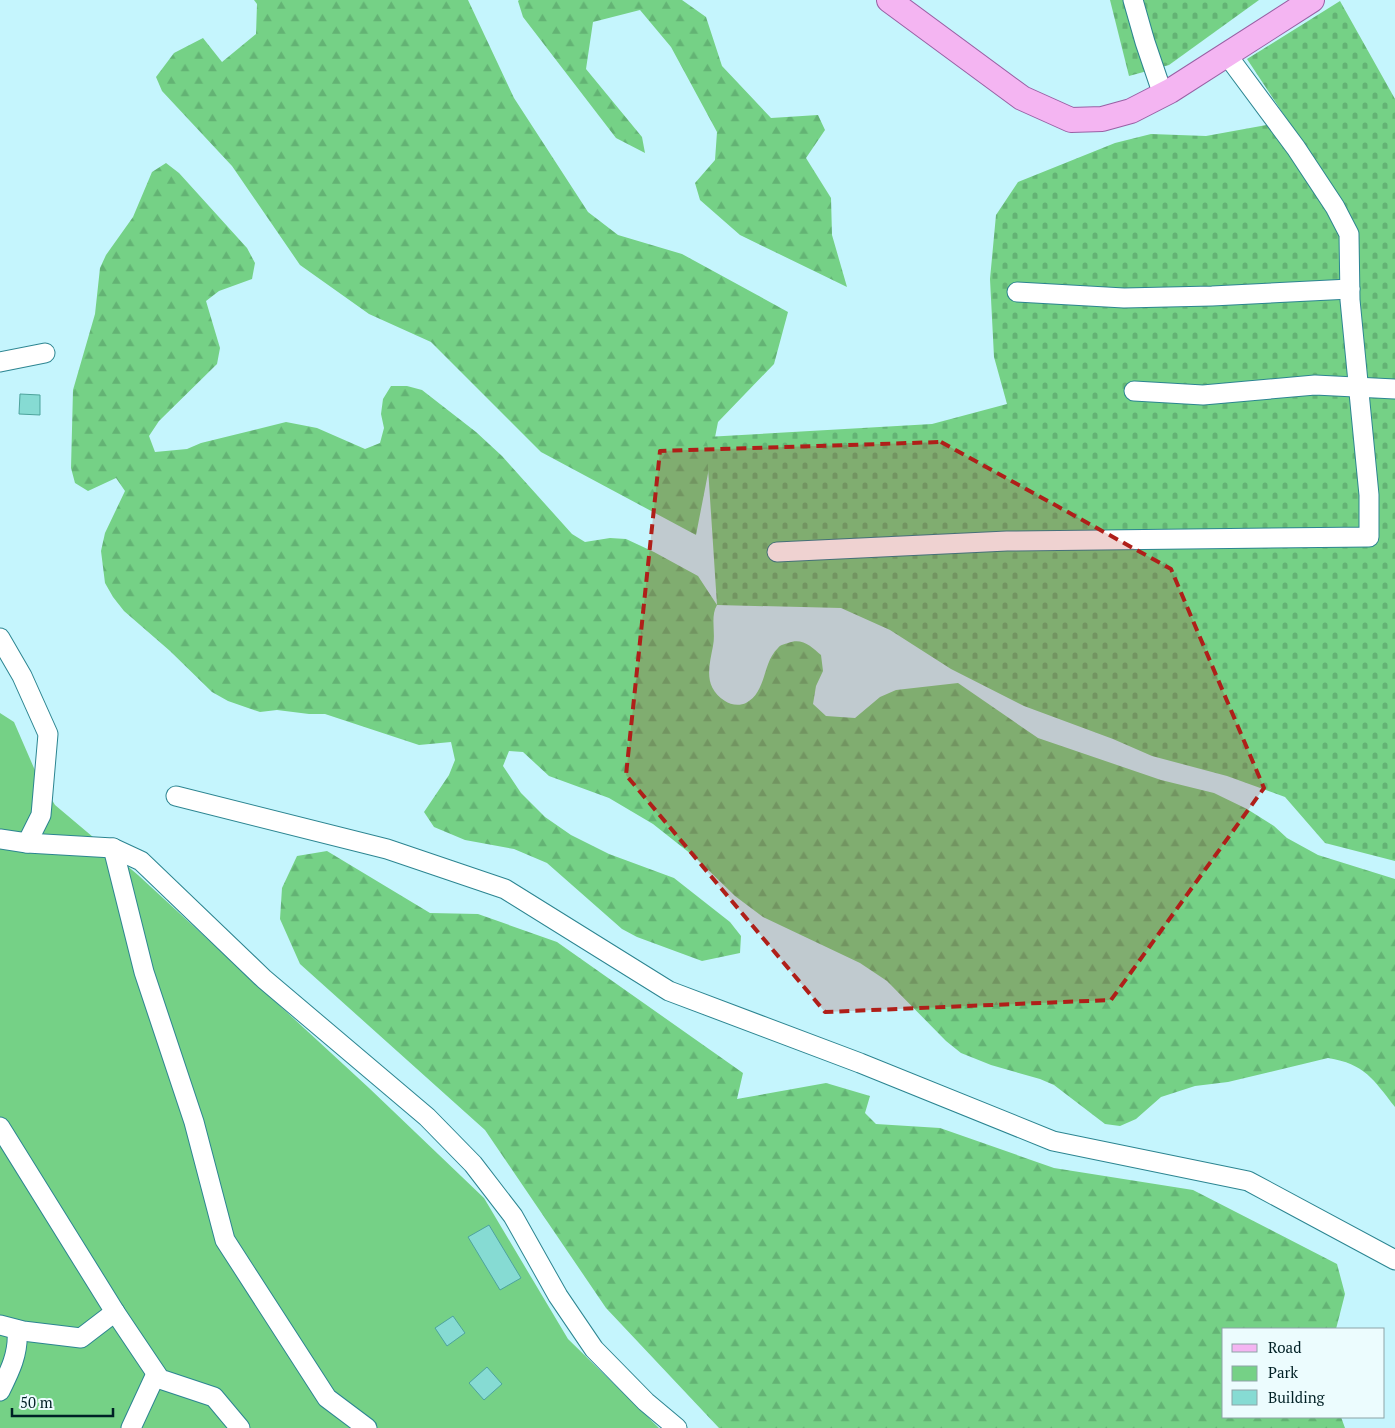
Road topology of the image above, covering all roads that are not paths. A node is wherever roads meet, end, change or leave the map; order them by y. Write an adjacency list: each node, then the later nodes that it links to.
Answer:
1 (889, 0): 5 (main road)
2 (1134, 0): 5 (street)
3 (1312, 0): 4 (main road)
4 (1227, 55): 5 (main road); 6 (street)
5 (1163, 95)
6 (1350, 289): 7 (street); 10 (street)
7 (1017, 292)
8 (45, 353): 9 (street)
9 (0, 362)
10 (1358, 386): 11 (street); 12 (street); 13 (street)
11 (1395, 388)
12 (1134, 391)
13 (777, 552)
14 (0, 638): 17 (street)
15 (176, 796): 20 (street)
16 (0, 839): 17 (street)
17 (27, 843): 18 (street)
18 (113, 848): 27 (street); 28 (street)
19 (0, 1127): 21 (street)
20 (1395, 1260)
21 (116, 1312): 22 (street); 23 (street)
22 (9, 1327): 24 (street)
23 (156, 1374): 25 (street); 26 (street)
24 (0, 1391)
25 (130, 1428)
26 (240, 1428)
27 (367, 1428)
28 (677, 1428)

